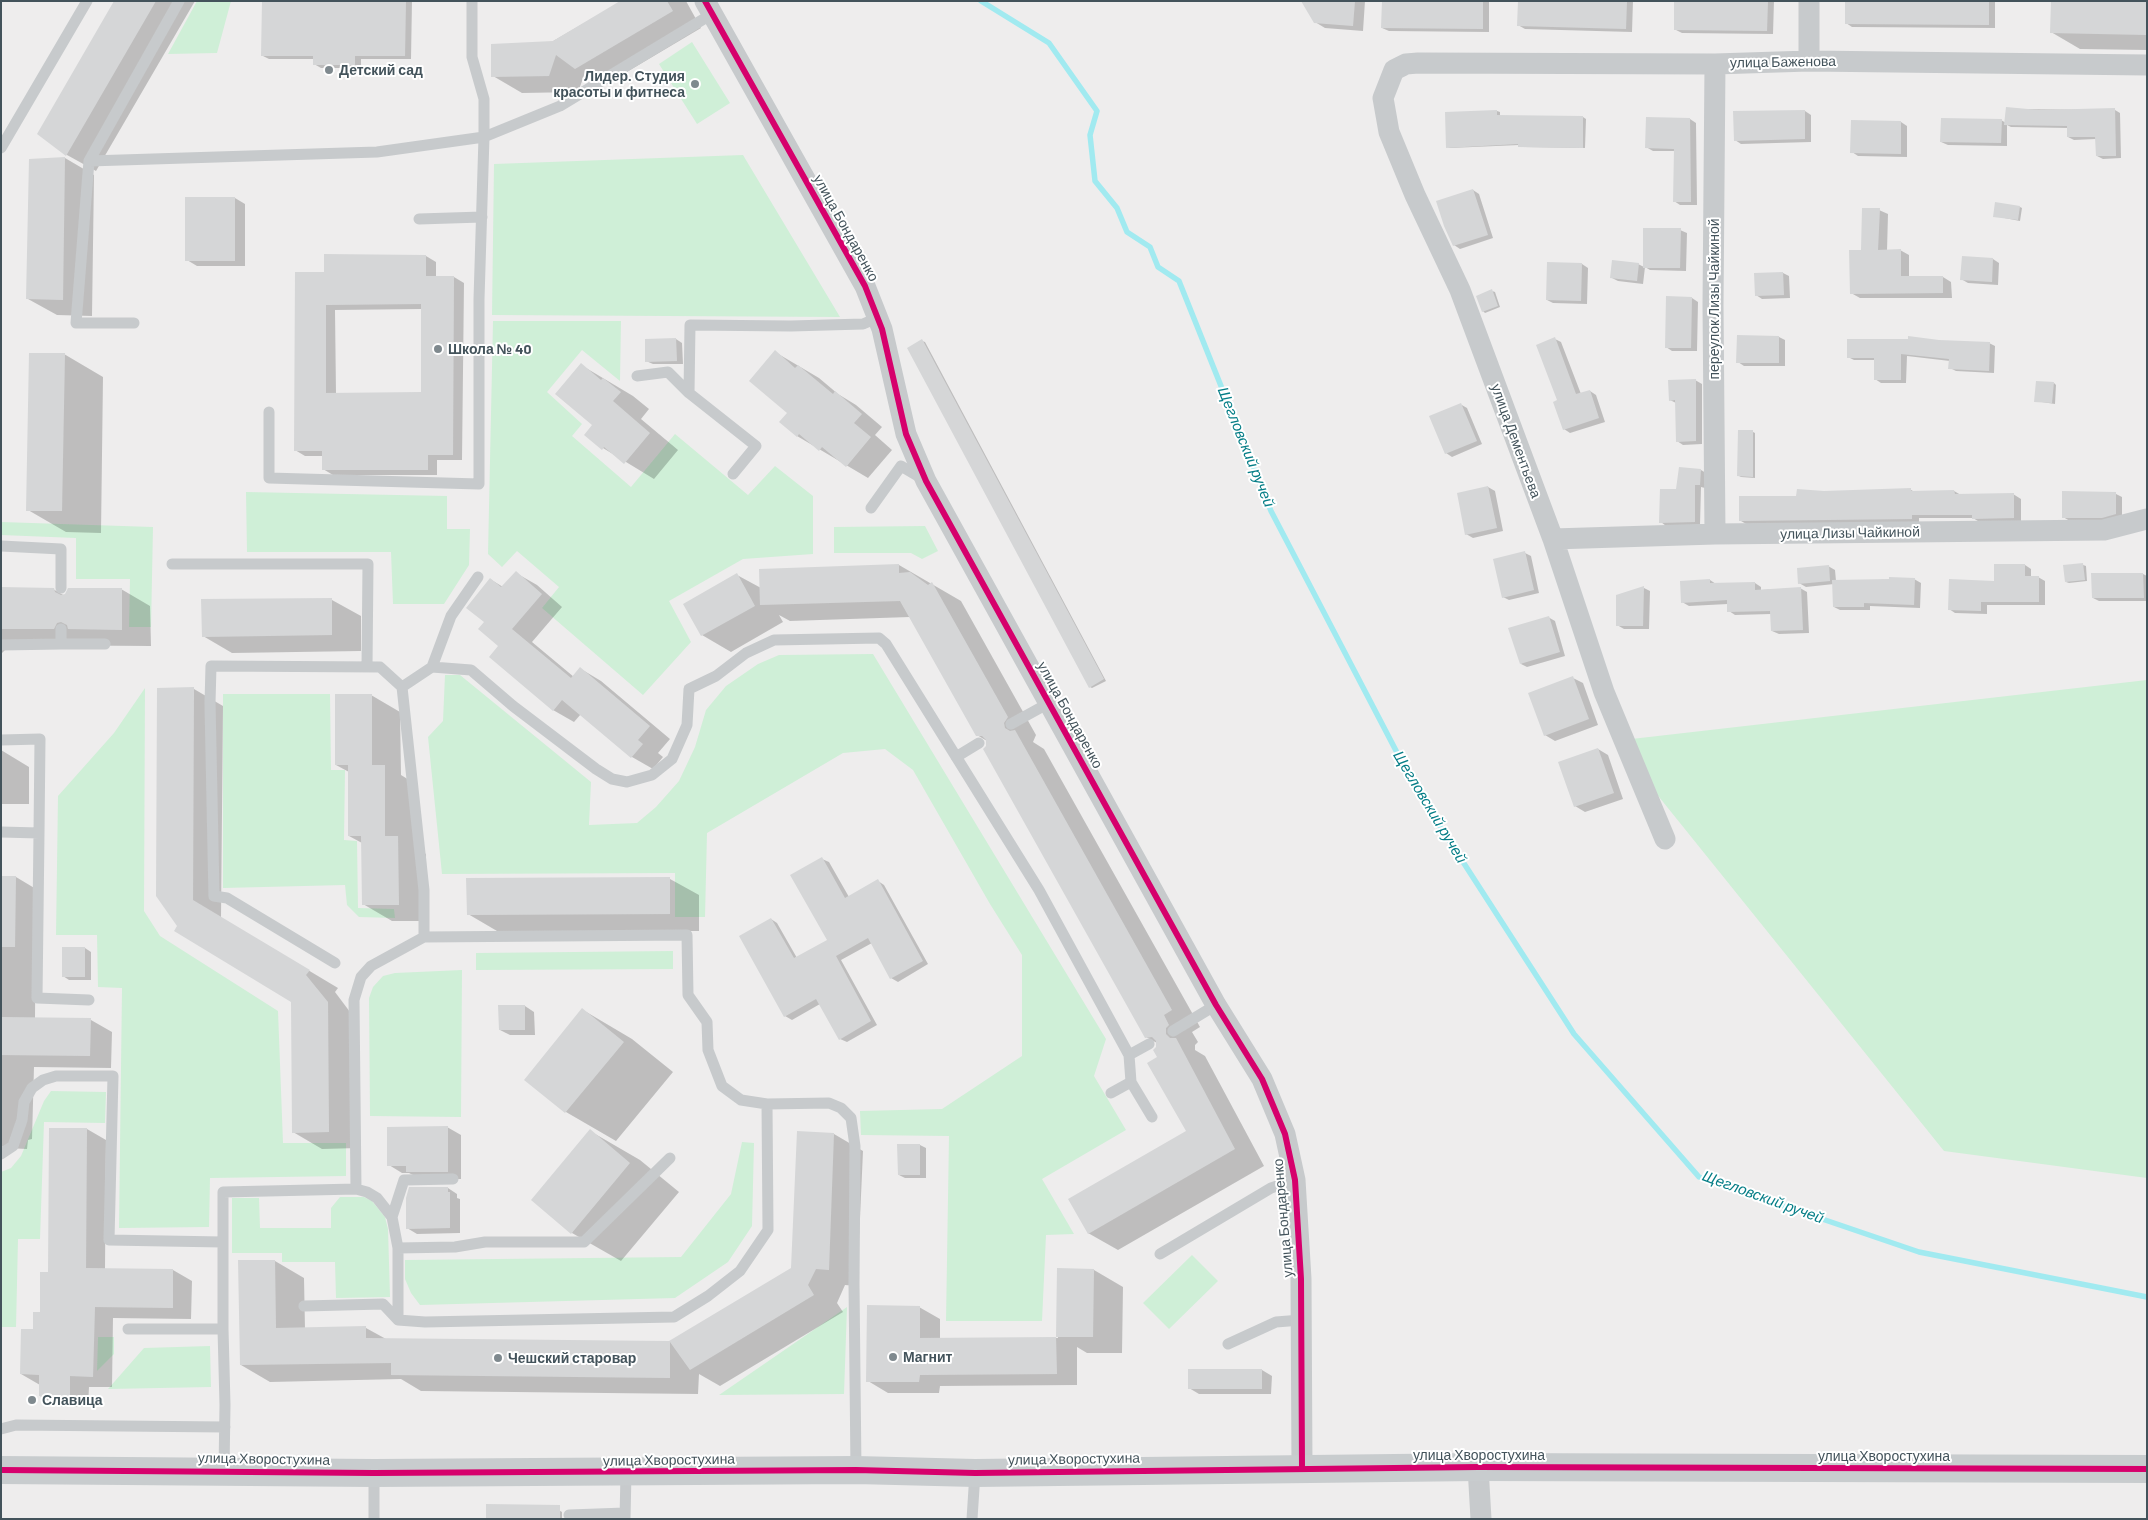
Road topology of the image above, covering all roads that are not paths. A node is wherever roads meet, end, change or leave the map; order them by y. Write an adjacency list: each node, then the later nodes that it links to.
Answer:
1 (87, 1): 11 (lane)
2 (179, 1): 12 (lane)
3 (472, 1): 10 (lane)
4 (1809, 1): 6 (street)
5 (709, 8): 10 (lane); 15 (street, улица Бондаренко)
6 (1809, 61): 8 (street, улица Баженова); 9 (street, улица Баженова)
7 (1418, 63): 8 (street, улица Баженова); 25 (street, улица Дементьева)
8 (1715, 64): 24 (street, переулок Лизы Чайкиной)
9 (2147, 65)
10 (484, 137): 12 (lane); 13 (lane)
11 (1, 148)
12 (89, 161): 16 (lane)
13 (482, 217): 14 (lane); 19 (lane)
14 (419, 219)
15 (877, 318): 18 (lane); 21 (street, улица Бондаренко)
16 (134, 323)
17 (637, 376): 18 (lane)
18 (689, 393): 20 (lane)
19 (269, 412)
20 (733, 474)
21 (926, 481): 22 (lane); 37 (street, улица Бондаренко)
22 (871, 508)
23 (2147, 519): 24 (street, улица Лизы Чайкиной)
24 (1716, 534): 25 (street, улица Лизы Чайкиной)
25 (1553, 539): 44 (street, улица Дементьева)
26 (1, 546): 29 (lane)
27 (172, 564): 34 (lane)
28 (478, 577): 35 (lane)
29 (61, 588)
30 (62, 629): 31 (lane)
31 (61, 644): 32 (lane); 33 (lane)
32 (104, 644)
33 (1, 645)
34 (367, 667): 36 (lane); 46 (lane)
35 (432, 667): 36 (lane); 41 (lane)
36 (402, 687): 45 (lane)
37 (1049, 703): 38 (lane); 48 (street, улица Бондаренко)
38 (1012, 724)
39 (1, 740): 43 (lane)
40 (980, 743): 41 (lane)
41 (956, 757): 51 (lane)
42 (1, 832): 43 (lane)
43 (39, 833): 47 (lane)
44 (1665, 839)
45 (424, 937): 54 (lane); 60 (lane)
46 (334, 963)
47 (89, 1000)
48 (1216, 1005): 49 (lane); 59 (street, улица Бондаренко)
49 (1173, 1031)
50 (1149, 1044): 51 (lane)
51 (1129, 1055): 52 (lane)
52 (1131, 1082): 53 (lane); 55 (lane)
53 (1111, 1093)
54 (767, 1104): 66 (lane); 78 (lane)
55 (1152, 1117)
56 (1, 1154): 62 (lane)
57 (670, 1158): 63 (lane)
58 (453, 1179): 61 (lane)
59 (1295, 1180): 64 (lane); 67 (street, улица Бондаренко)
60 (356, 1189): 61 (lane); 62 (lane)
61 (392, 1217): 63 (lane)
62 (222, 1242): 68 (lane)
63 (398, 1248): 66 (lane)
64 (1160, 1254)
65 (304, 1306): 66 (lane)
66 (398, 1320)
67 (1301, 1320): 70 (lane); 74 (street, улица Бондаренко)
68 (223, 1329): 69 (lane); 71 (lane)
69 (128, 1330)
70 (1228, 1344)
71 (225, 1426): 72 (lane); 77 (lane)
72 (1, 1429)
73 (1478, 1467): 74 (street, улица Хворостухина); 75 (street, улица Хворостухина); 86 (street)
74 (1302, 1468): 81 (street, улица Хворостухина)
75 (2147, 1469)
76 (1, 1470): 77 (street, улица Хворостухина)
77 (224, 1470): 79 (street, улица Хворостухина)
78 (856, 1470): 80 (street, улица Хворостухина); 81 (street, улица Хворостухина)
79 (374, 1473): 80 (street, улица Хворостухина); 84 (lane)
80 (626, 1473): 83 (lane)
81 (974, 1473): 85 (lane)
82 (569, 1515): 83 (lane)
83 (625, 1516)
84 (374, 1519)
85 (972, 1519)
86 (1481, 1519)

